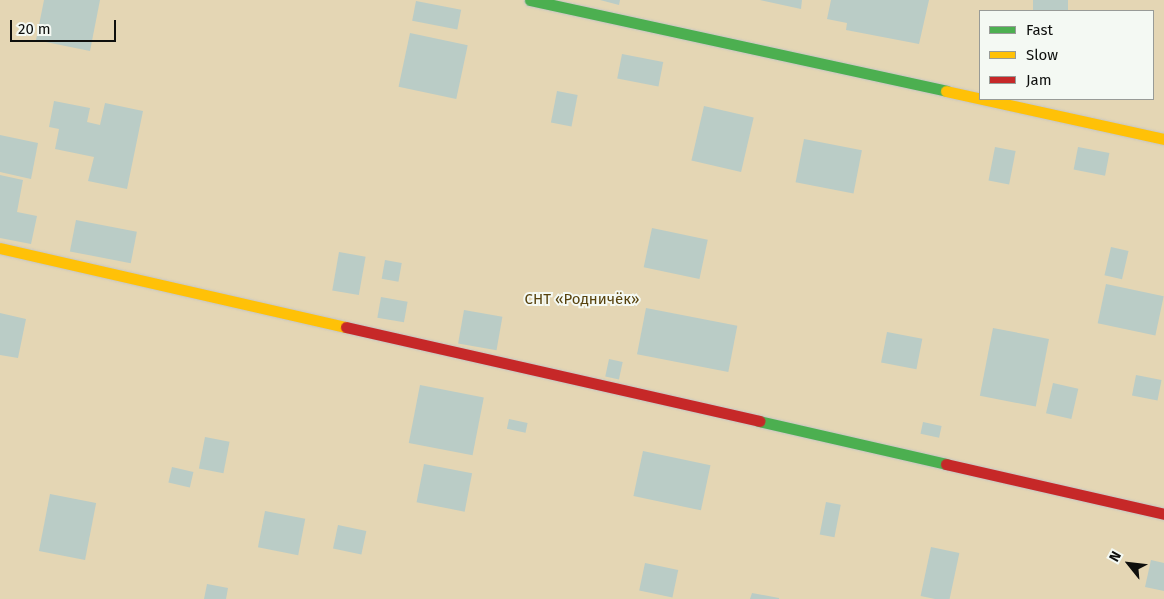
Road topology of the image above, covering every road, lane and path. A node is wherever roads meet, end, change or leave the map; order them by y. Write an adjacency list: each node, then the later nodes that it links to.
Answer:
1 (530, 0): 2 (street)
2 (979, 98)
3 (986, 100): 4 (street)
4 (1164, 139)
5 (0, 248): 6 (street)
6 (1164, 514)

